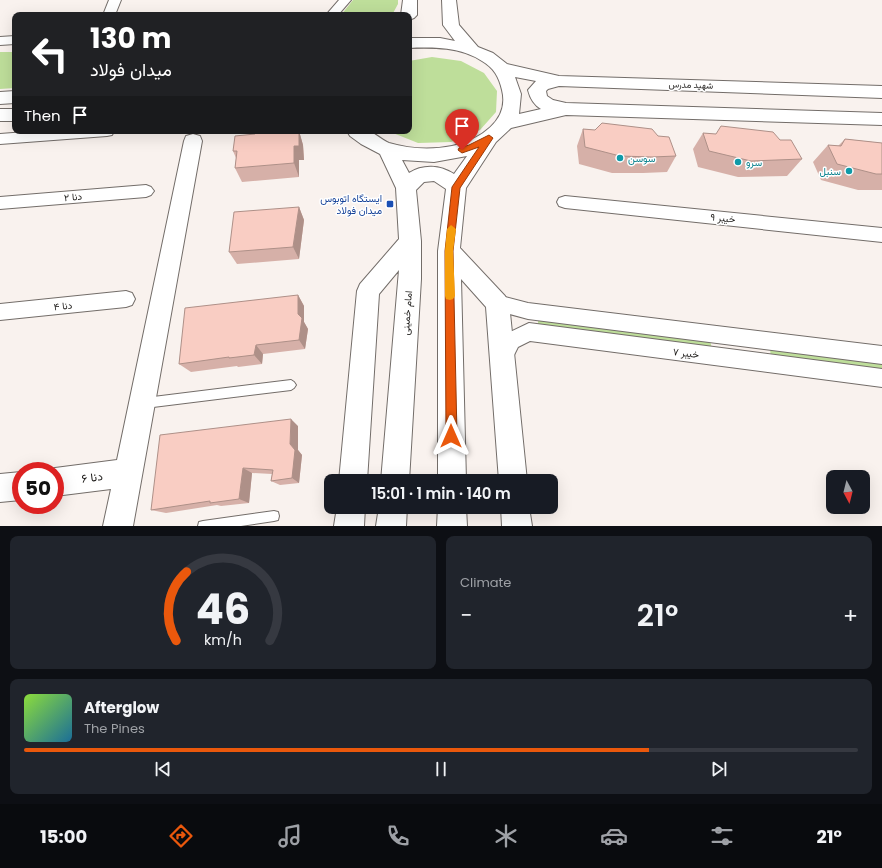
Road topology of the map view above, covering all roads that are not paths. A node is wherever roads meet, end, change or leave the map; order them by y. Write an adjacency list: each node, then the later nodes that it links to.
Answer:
1 (115, 0): 5 (street)
2 (345, 0): 6 (street)
3 (410, 0): 7 (main road)
4 (449, 0): 8 (main road)
5 (110, 12)
6 (335, 12)
7 (409, 12)
8 (451, 25): 9 (main road); 13 (main road)
9 (412, 27)
10 (12, 40): 11 (street)
11 (0, 41)
12 (412, 43): 13 (main road)
13 (472, 49): 14 (main road)
14 (501, 68): 15 (main road, شهید مدرس); 23 (main road)
15 (559, 81): 16 (main road, شهید مدرس); 19 (main road)
16 (882, 92)
17 (12, 97): 18 (main road)
18 (0, 98)
19 (566, 109): 22 (main road); 23 (main road)
20 (0, 115): 21 (main road)
21 (12, 115)
22 (882, 119)
23 (497, 130): 28 (main road); 29 (main road)
24 (67, 134): 26 (street)
25 (360, 134): 28 (main road)
26 (0, 139)
27 (193, 141): 48 (main road)
28 (387, 149): 30 (main road, امام خمینی)
29 (456, 187): 30 (main road); 36 (main road)
30 (406, 188): 35 (main road, امام خمینی)
31 (146, 191): 33 (street, دنا ۲)
32 (565, 202): 34 (street, خیبر ۹)
33 (0, 203)
34 (882, 235)
35 (410, 241): 50 (main road); 51 (main road, امام خمینی)
36 (449, 251): 38 (main road); 52 (main road)
37 (126, 299): 40 (street, دنا ۴)
38 (497, 303): 39 (street); 44 (main road)
39 (528, 311): 41 (street); 42 (street)
40 (0, 312)
41 (528, 332): 44 (street); 45 (street, خیبر ۷)
42 (738, 337): 43 (street); 45 (street)
43 (882, 355)
44 (502, 359): 53 (main road)
45 (741, 360): 46 (street, خیبر ۷)
46 (882, 378)
47 (291, 385): 48 (lane)
48 (142, 403): 49 (main road)
49 (128, 473): 54 (main road, دنا ۶); 62 (main road)
50 (354, 474)
51 (396, 474)
52 (452, 474)
53 (512, 474)
54 (64, 481)
55 (12, 487): 56 (main road)
56 (0, 488)
57 (350, 514): 64 (main road)
58 (392, 514): 65 (main road)
59 (452, 514): 66 (main road)
60 (516, 514): 67 (main road)
61 (274, 516): 63 (lane)
62 (118, 526)
63 (203, 526)
64 (349, 526)
65 (391, 526)
66 (452, 526)
67 (517, 526)

